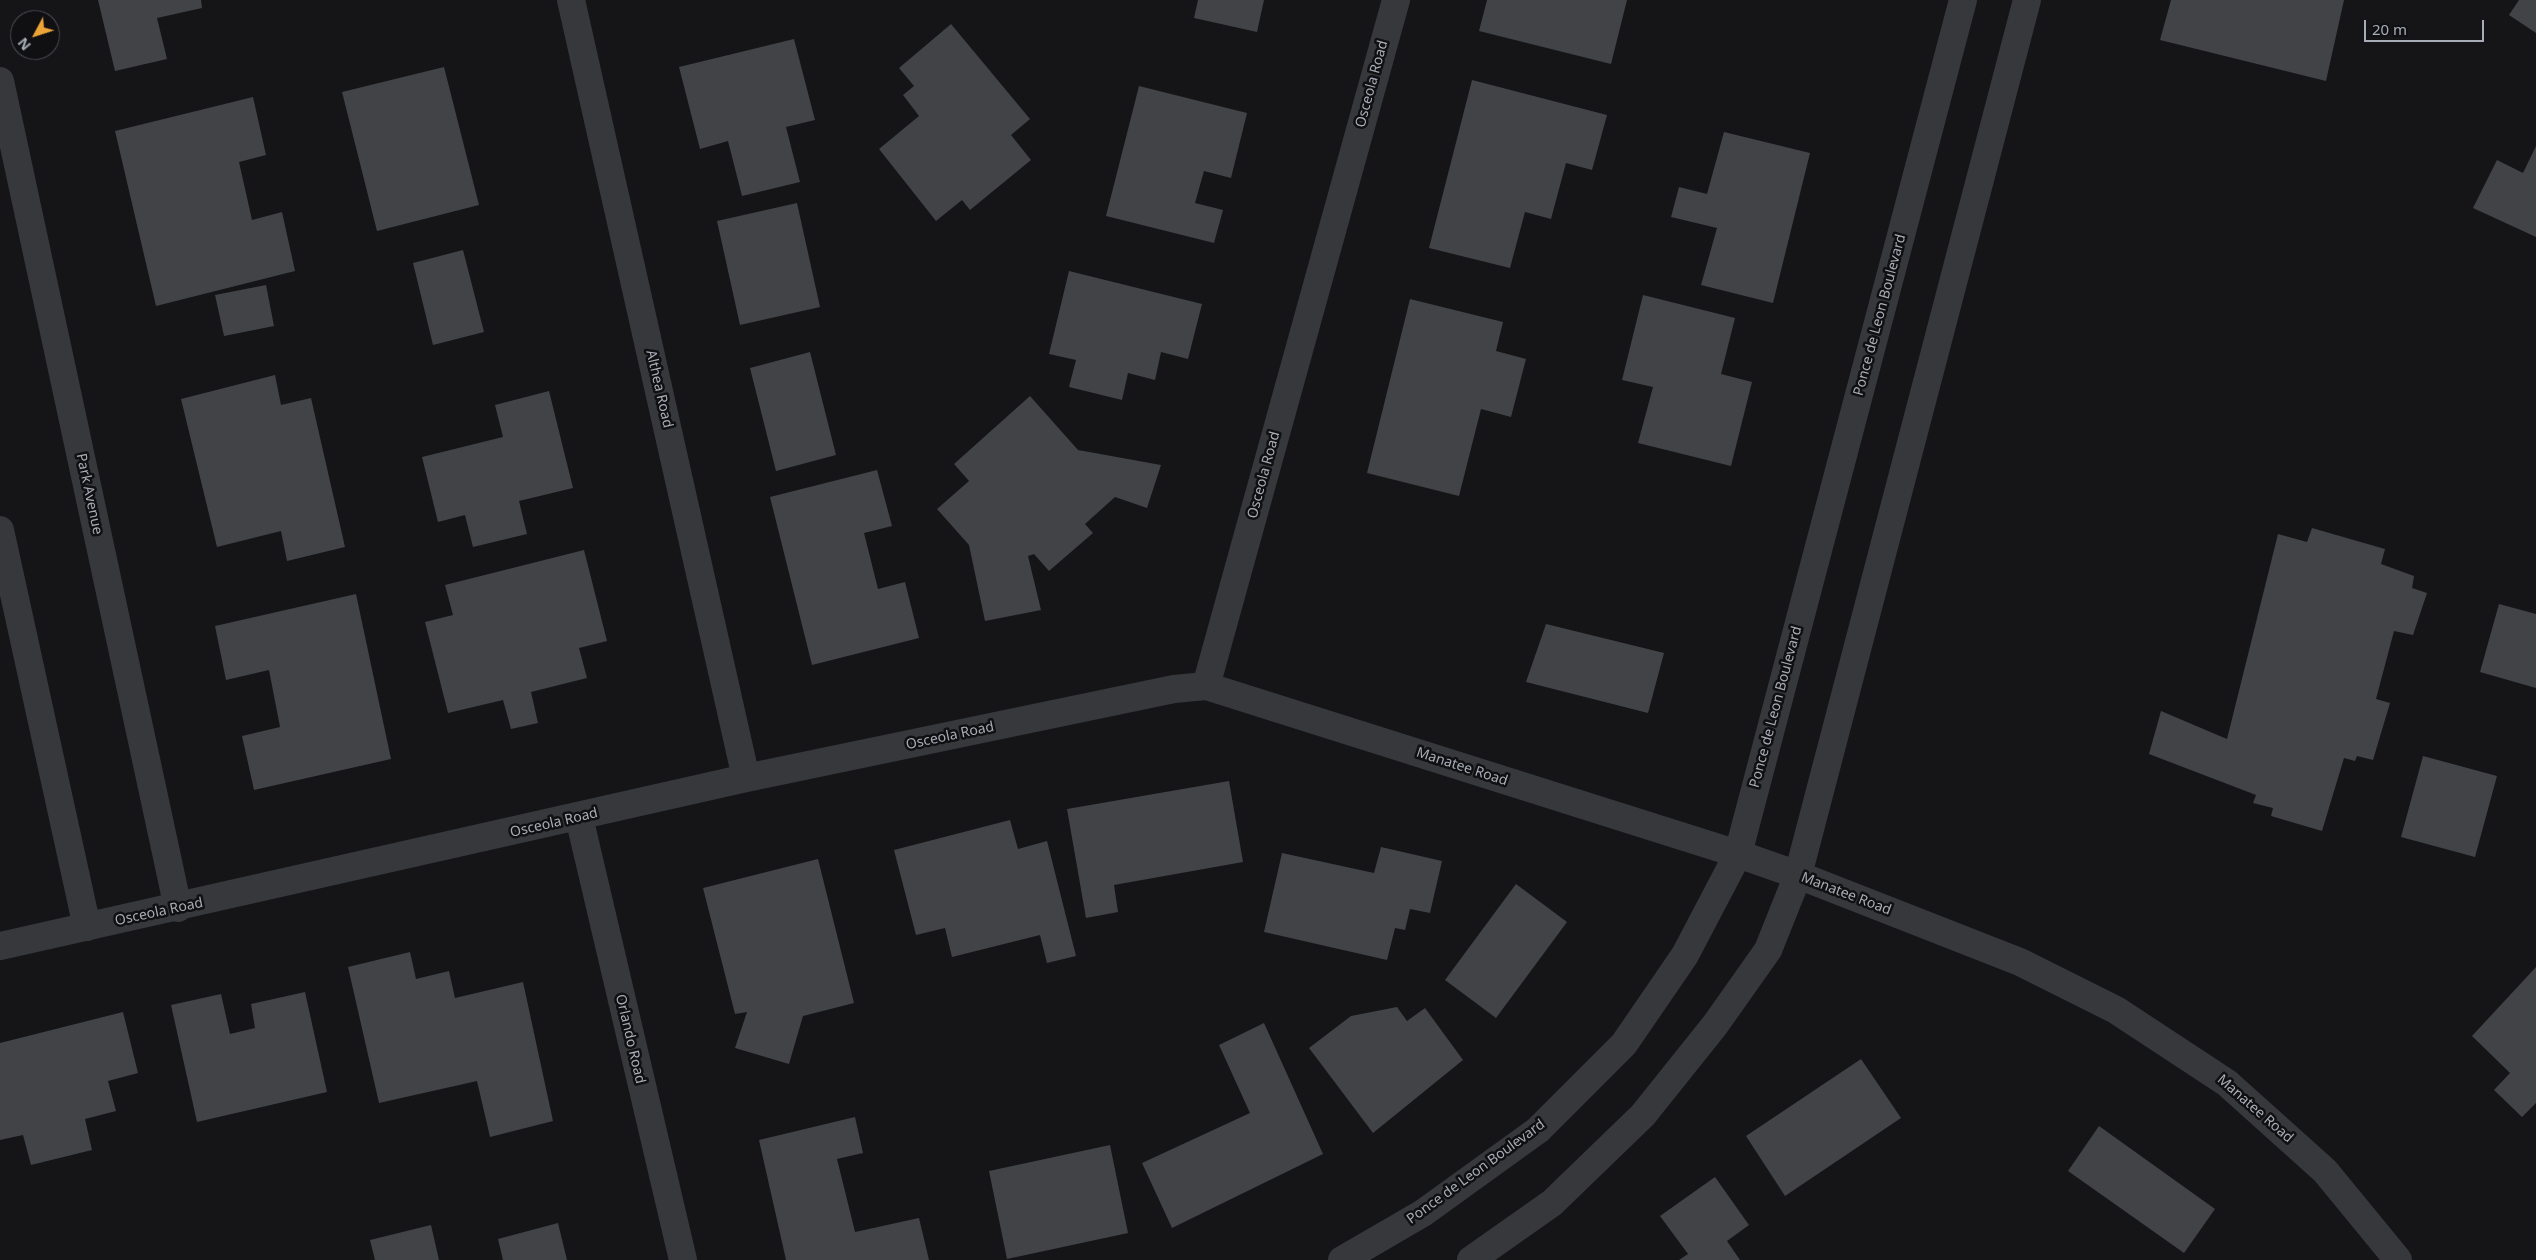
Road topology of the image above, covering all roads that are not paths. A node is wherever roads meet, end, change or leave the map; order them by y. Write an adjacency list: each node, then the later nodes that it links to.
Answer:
1 (571, 0): 8 (street, Althea Road)
2 (1396, 0): 7 (street, Osceola Road)
3 (1963, 0): 10 (street, Ponce de Leon Boulevard)
4 (2027, 0): 11 (street)
5 (0, 81): 12 (street, Park Avenue)
6 (0, 530): 13 (street)
7 (1206, 686): 8 (street, Osceola Road); 10 (street, Manatee Road)
8 (746, 778): 9 (street, Osceola Road)
9 (579, 817): 12 (street, Osceola Road); 15 (street, Orlando Road)
10 (1738, 854): 11 (street, Manatee Road); 16 (street, Ponce de Leon Boulevard)
11 (1798, 875): 17 (street); 18 (street, Manatee Road)
12 (178, 908): 13 (street, Osceola Road)
13 (87, 927): 14 (street, Osceola Road)
14 (0, 946)
15 (683, 1260)
16 (1342, 1260)
17 (1471, 1260)
18 (2398, 1260)

